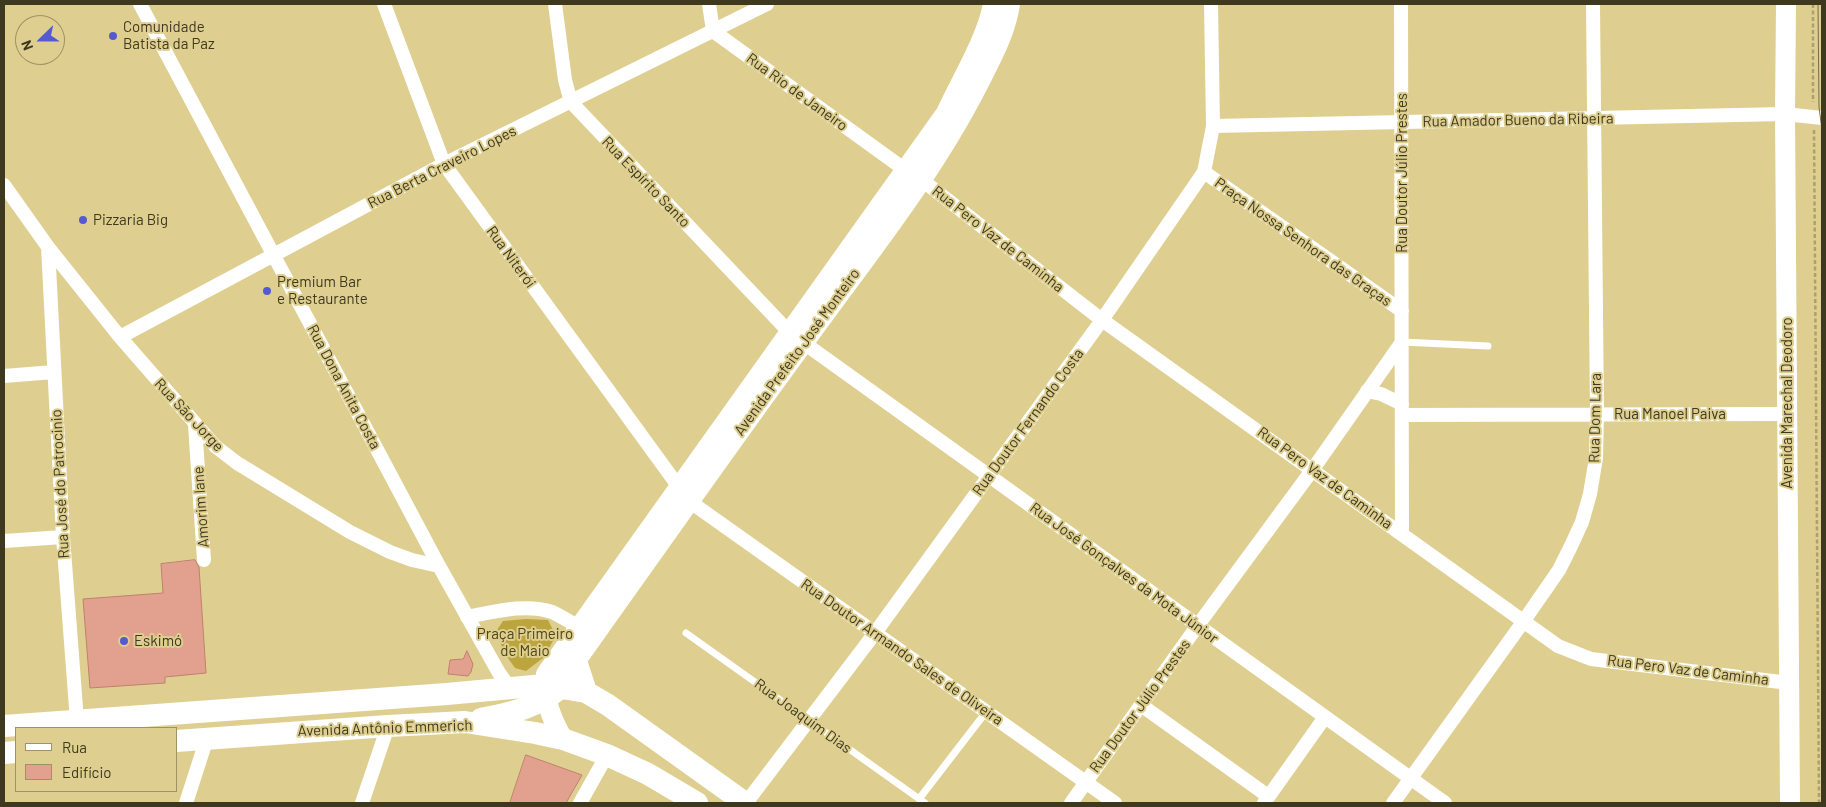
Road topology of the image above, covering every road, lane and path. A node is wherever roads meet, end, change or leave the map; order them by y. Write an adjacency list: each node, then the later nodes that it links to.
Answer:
1 (140, 4): 28 (street, Rua Dona Anita Costa)
2 (384, 4): 20 (street, Rua Niterói)
3 (555, 4): 14 (street, Rua Espírito Santo)
4 (709, 4): 13 (street)
5 (767, 4): 13 (street, Rua Berta Craveiro Lopes)
6 (993, 4): 21 (main road, Avenida Prefeito José Monteiro)
7 (1010, 4): 23 (main road, Avenida Prefeito José Monteiro)
8 (1211, 4): 19 (street, Rua Doutor Fernando Costa)
9 (1401, 4): 18 (street, Rua Doutor Júlio Prestes)
10 (1593, 4): 17 (street, Rua Dom Lara)
11 (1786, 4): 15 (main road, Avenida Marechal Deodoro)
12 (1813, 4): 16 (path)
13 (713, 31): 14 (street, Rua Berta Craveiro Lopes); 21 (street, Rua Rio de Janeiro)
14 (571, 102): 20 (street, Rua Berta Craveiro Lopes); 32 (street, Rua Espírito Santo)
15 (1785, 114): 16 (street, Rua Amador Bueno da Ribeira); 17 (street, Rua Amador Bueno da Ribeira); 40 (main road, Avenida Marechal Deodoro)
16 (1818, 117): 88 (path)
17 (1594, 118): 18 (street, Rua Amador Bueno da Ribeira); 39 (street, Rua Dom Lara)
18 (1402, 122): 19 (street, Rua Amador Bueno da Ribeira); 29 (street, Rua Doutor Júlio Prestes)
19 (1213, 126): 22 (street, Rua Doutor Fernando Costa)
20 (444, 164): 28 (street, Rua Berta Craveiro Lopes); 44 (street, Rua Niterói)
21 (904, 169): 23 (street, Rua Pero Vaz de Caminha); 32 (main road, Avenida Prefeito José Monteiro)
22 (1204, 172): 29 (street, Praça Nossa Senhora das Graças); 30 (street, Rua Doutor Fernando Costa)
23 (922, 180): 30 (street, Rua Pero Vaz de Caminha); 32 (main road, Avenida Prefeito José Monteiro)
24 (4, 185): 25 (street, Rua São Jorge)
25 (18, 204): 26 (street); 27 (street, Rua São Jorge)
26 (4, 207)
27 (48, 247): 31 (street, Rua São Jorge); 35 (street, Rua José do Patrocinio)
28 (274, 255): 31 (street, Rua Berta Craveiro Lopes); 49 (street, Rua Dona Anita Costa)
29 (1402, 311): 33 (street, Rua Doutor Júlio Prestes)
30 (1102, 320): 42 (street, Rua Pero Vaz de Caminha); 43 (street, Rua Doutor Fernando Costa)
31 (120, 337): 41 (street, Rua São Jorge)
32 (797, 338): 43 (street, Rua José Gonçalves da Mota Júnior); 44 (main road, Avenida Prefeito José Monteiro)
33 (1402, 342): 34 (lane); 37 (street, Rua Doutor Júlio Prestes); 38 (street, Rua Doutor Júlio Prestes)
34 (1488, 346)
35 (54, 372): 36 (street); 46 (street, Rua José do Patrocinio)
36 (4, 376)
37 (1367, 391): 38 (street); 42 (street, Rua Doutor Júlio Prestes)
38 (1402, 409): 39 (street, Rua Manoel Paiva); 45 (street, Rua Doutor Júlio Prestes)
39 (1597, 414): 40 (street, Rua Manoel Paiva); 51 (street, Rua Dom Lara)
40 (1787, 414): 57 (main road, Avenida Marechal Deodoro)
41 (195, 424): 48 (street, Amorim lane); 49 (street, Rua São Jorge)
42 (1313, 469): 45 (street, Rua Pero Vaz de Caminha); 52 (street, Rua Doutor Júlio Prestes)
43 (989, 476): 52 (street, Rua José Gonçalves da Mota Júnior); 55 (street, Rua Doutor Fernando Costa)
44 (684, 495): 53 (main road, Avenida Prefeito José Monteiro); 55 (street, Rua Doutor Armando Sales de Oliveira); 56 (main road, Avenida Prefeito José Monteiro)
45 (1402, 534): 51 (street, Rua Pero Vaz de Caminha)
46 (63, 537): 47 (street); 66 (street, Rua José do Patrocinio)
47 (4, 541)
48 (204, 560)
49 (439, 566): 50 (street, Rua Dona Anita Costa)
50 (467, 617): 53 (street); 58 (street, Rua Dona Anita Costa)
51 (1523, 622): 57 (street, Rua Pero Vaz de Caminha); 74 (street, Rua Dom Lara)
52 (1198, 625): 61 (street, Rua Doutor Júlio Prestes); 64 (street, Rua José Gonçalves da Mota Júnior)
53 (579, 628): 56 (main road, Avenida Prefeito José Monteiro)
54 (686, 633): 65 (lane, Rua Joaquim Dias)
55 (876, 634): 63 (street, Rua Doutor Armando Sales de Oliveira); 65 (street, Rua Doutor Fernando Costa)
56 (568, 657): 59 (main road, Avenida Prefeito José Monteiro); 60 (main road)
57 (1789, 683): 87 (main road, Avenida Marechal Deodoro)
58 (510, 688): 59 (main road, Avenida Antônio Emmerich); 62 (main road); 66 (main road, Avenida Antônio Emmerich)
59 (551, 691): 60 (main road); 62 (main road); 71 (main road)
60 (586, 692): 82 (main road)
61 (1141, 705): 75 (street, Rua Doutor Júlio Prestes); 76 (street)
62 (518, 711): 67 (main road)
63 (986, 712): 75 (street, Rua Doutor Armando Sales de Oliveira); 77 (lane, Rua Joaquim Dias)
64 (1324, 717): 74 (street, Rua José Gonçalves da Mota Júnior); 76 (street)
65 (808, 720): 77 (lane, Rua Joaquim Dias); 82 (street, Rua Doutor Fernando Costa)
66 (77, 721): 68 (main road, Avenida Antônio Emmerich)
67 (466, 722): 69 (main road, Avenida Antônio Emmerich); 71 (main road, Avenida Antônio Emmerich)
68 (4, 726)
69 (388, 726): 70 (main road, Avenida Antônio Emmerich); 79 (street)
70 (207, 738): 72 (main road, Avenida Antônio Emmerich); 78 (street)
71 (563, 738): 73 (main road, Avenida Antônio Emmerich)
72 (178, 741)
73 (606, 755): 80 (street); 81 (main road, Avenida Antônio Emmerich)
74 (1411, 778): 85 (street, Rua Dom Lara); 86 (street, Rua José Gonçalves da Mota Júnior)
75 (1085, 783): 83 (street, Rua Doutor Júlio Prestes); 84 (street, Rua Doutor Armando Sales de Oliveira)
76 (1266, 800)
77 (922, 801)
78 (186, 803)
79 (362, 803)
80 (580, 803)
81 (697, 803)
82 (745, 803)
83 (1071, 803)
84 (1114, 803)
85 (1393, 803)
86 (1445, 803)
87 (1790, 803)
88 (1819, 803)

